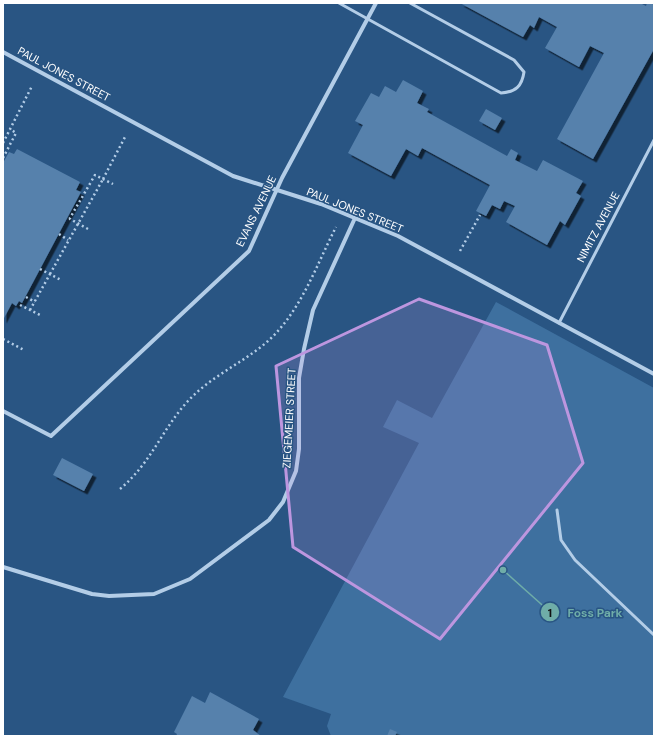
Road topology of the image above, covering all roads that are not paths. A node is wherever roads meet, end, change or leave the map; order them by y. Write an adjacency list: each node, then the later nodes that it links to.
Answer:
1 (339, 3): 4 (lane)
2 (376, 3): 4 (street, EVANS AVENUE)
3 (410, 3): 4 (lane)
4 (368, 19): 7 (street, EVANS AVENUE)
5 (3, 52): 7 (street, PAUL JONES STREET)
6 (654, 140): 9 (lane, NIMITZ AVENUE)
7 (275, 191): 8 (street, PAUL JONES STREET); 11 (street, EVANS AVENUE)
8 (355, 218): 9 (street, PAUL JONES STREET); 13 (street, ZIEGEMEIER STREET)
9 (559, 322): 10 (street, PAUL JONES STREET)
10 (654, 374)
11 (3, 410)
12 (557, 510): 14 (lane)
13 (3, 567)
14 (654, 636)

